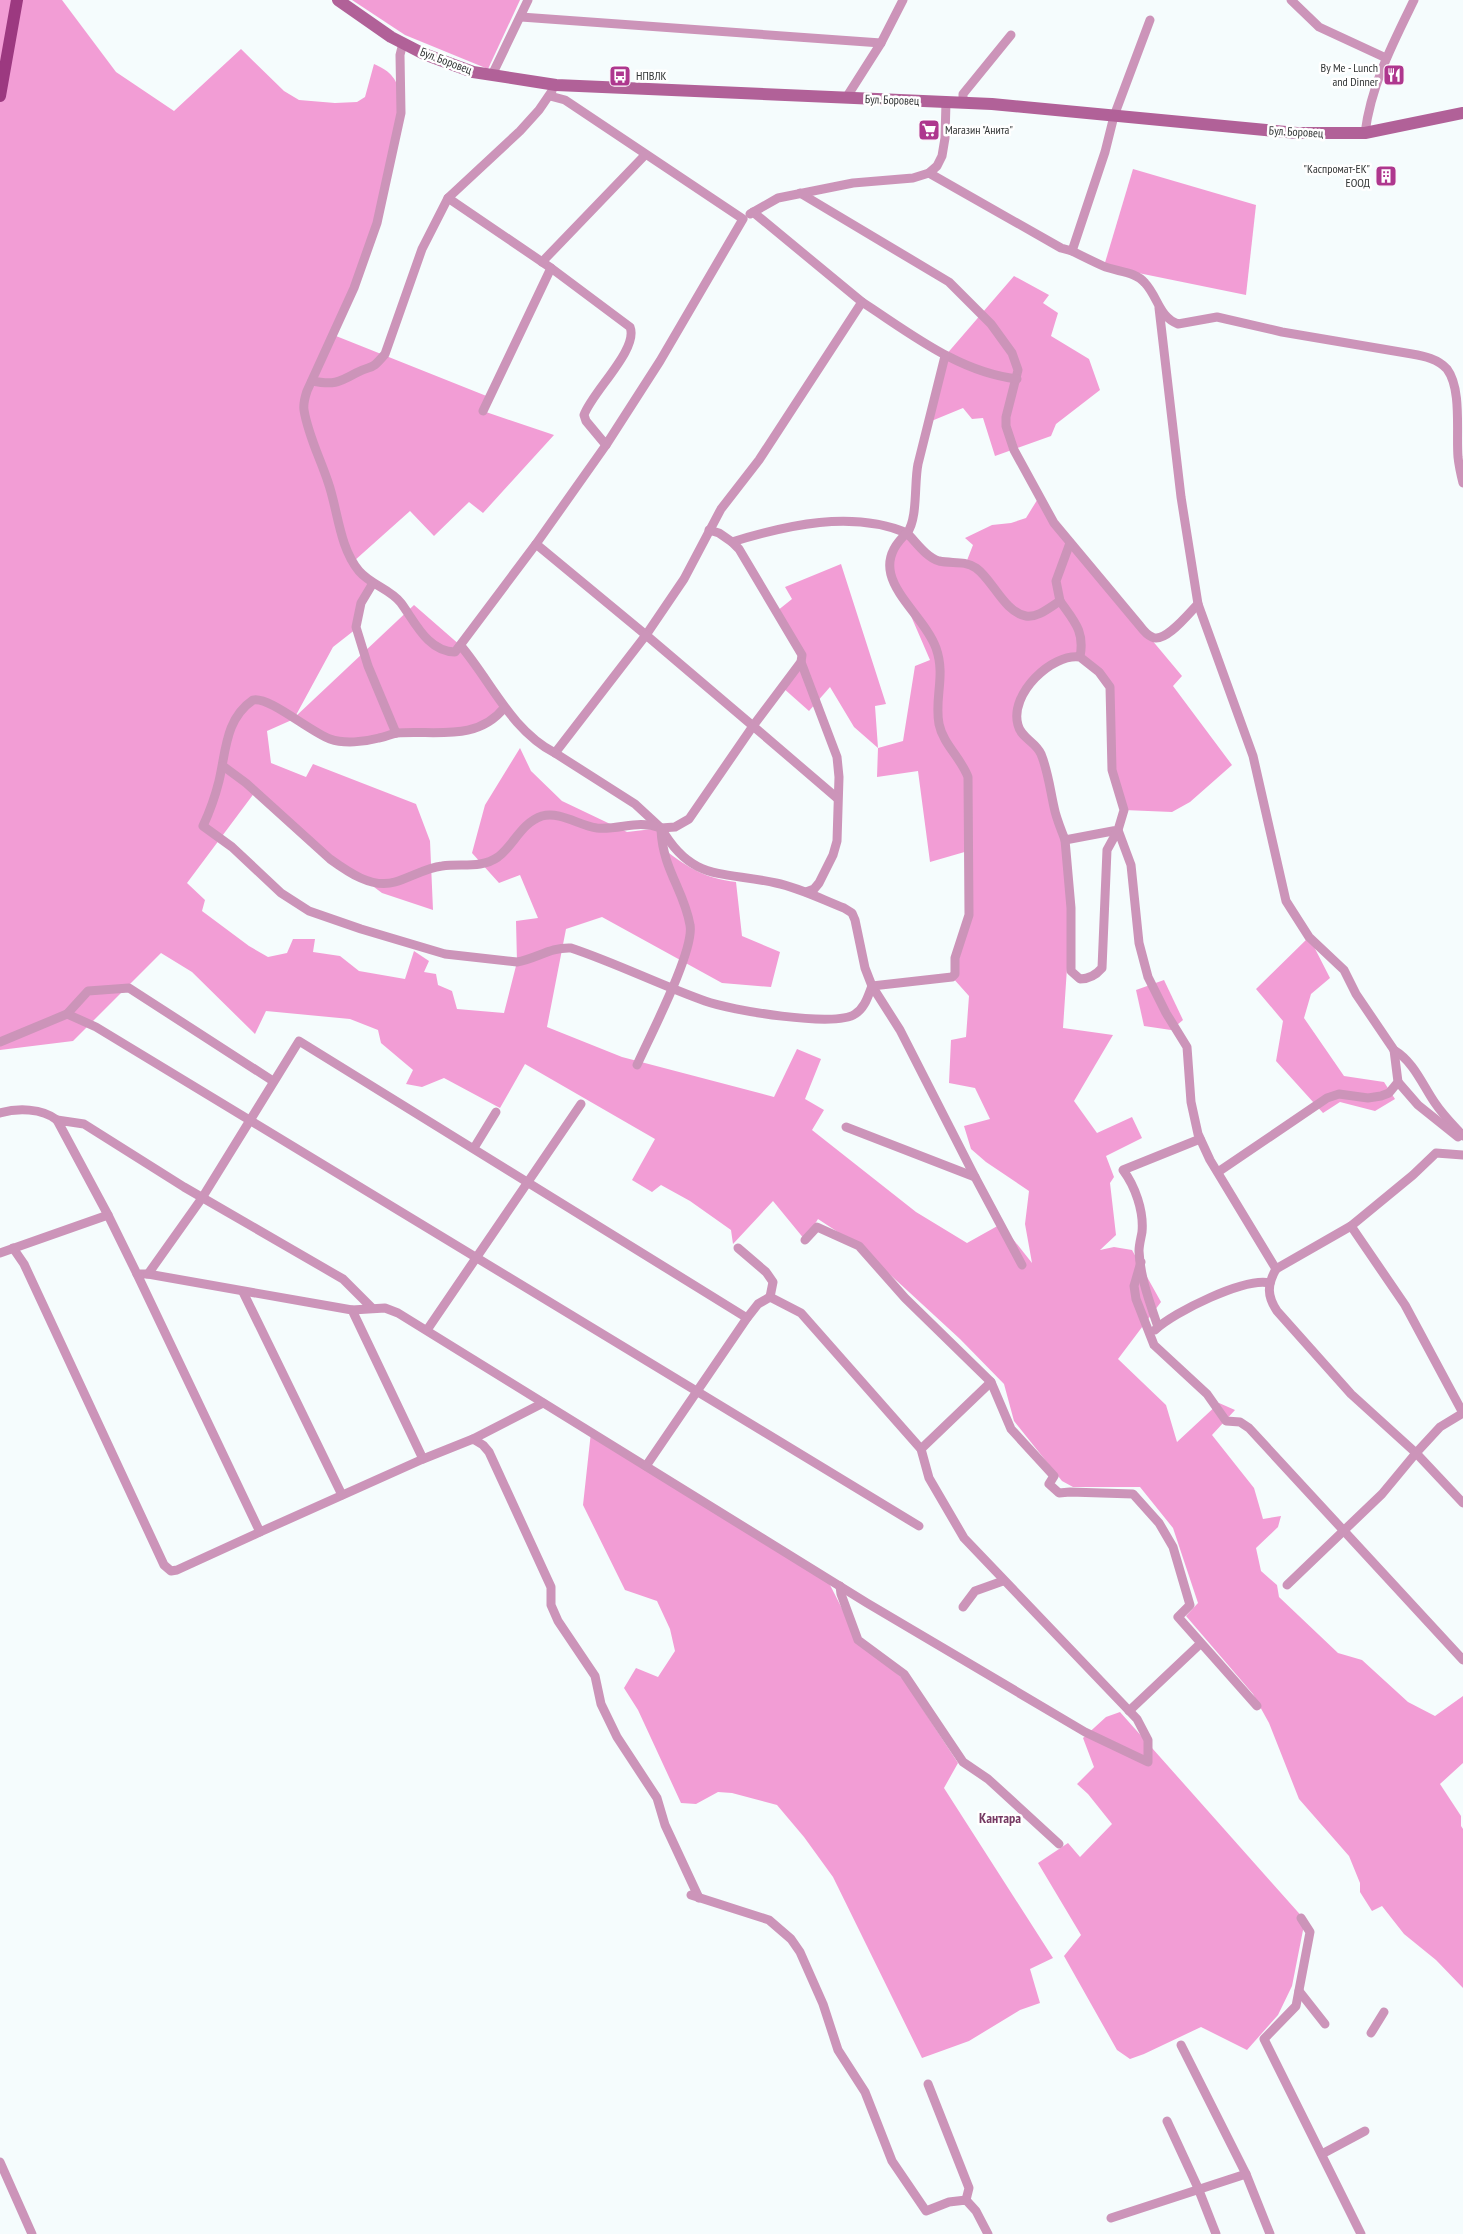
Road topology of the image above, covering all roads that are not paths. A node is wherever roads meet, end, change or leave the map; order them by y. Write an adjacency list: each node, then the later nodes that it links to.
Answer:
1 (18, 0): 15 (main road)
2 (338, 0): 10 (street, Бул. Боровец)
3 (528, 0): 7 (street)
4 (903, 0): 11 (street)
5 (1292, 0): 12 (street)
6 (1414, 0): 12 (street)
7 (521, 17): 11 (street); 13 (street)
8 (1150, 20): 20 (street)
9 (1011, 35): 18 (street)
10 (403, 43): 13 (street, Бул. Боровец); 35 (street)
11 (881, 43): 16 (street)
12 (1386, 58): 21 (street)
13 (492, 75): 14 (street, Бул. Боровец)
14 (553, 90): 16 (street, Бул. Боровец); 22 (street); 25 (street)
15 (0, 96)
16 (846, 98): 17 (street, Бул. Боровец)
17 (946, 102): 18 (street, Бул. Боровец); 23 (street)
18 (962, 103): 20 (street, Бул. Боровец)
19 (1463, 113): 21 (street, Бул. Боровец)
20 (1114, 116): 21 (street, Бул. Боровец); 28 (street)
21 (1365, 133)
22 (646, 155): 27 (street); 29 (street)
23 (929, 173): 24 (street); 28 (street)
24 (800, 193): 26 (street); 34 (street)
25 (448, 198): 29 (street); 35 (street)
26 (753, 212): 27 (street); 31 (street)
27 (743, 219): 38 (street)
28 (1072, 251): 32 (street)
29 (542, 262): 30 (street)
30 (551, 268): 37 (street); 38 (street)
31 (862, 302): 33 (street); 40 (street)
32 (1159, 308): 36 (street); 47 (street)
33 (946, 356): 34 (street); 41 (street)
34 (1017, 380): 43 (street)
35 (312, 381): 45 (street)
36 (1460, 408): 39 (street)
37 (483, 411)
38 (606, 445): 44 (street)
39 (1463, 483)
40 (709, 530): 42 (street); 48 (street)
41 (907, 534): 42 (street); 46 (street); 62 (street)
42 (732, 542): 51 (street)
43 (1070, 543): 46 (street); 47 (street)
44 (536, 544): 48 (street); 49 (street)
45 (373, 583): 49 (street); 54 (street)
46 (1060, 601): 50 (street)
47 (1198, 604): 66 (street)
48 (646, 634): 53 (street); 55 (street)
49 (461, 646): 52 (street)
50 (1080, 657): 59 (street); 60 (street)
51 (801, 662): 53 (street); 57 (street)
52 (504, 708): 54 (street); 55 (street)
53 (753, 726): 57 (street); 58 (street)
54 (396, 733): 56 (street)
55 (555, 753): 58 (street)
56 (223, 766): 58 (street); 63 (street)
57 (837, 798): 61 (street)
58 (661, 828): 61 (street); 63 (street)
59 (1118, 830): 60 (street); 60 (street); 77 (street)
60 (1065, 840)
61 (806, 892): 62 (street)
62 (872, 986): 63 (street); 81 (street)
63 (672, 988): 67 (street)
64 (68, 1014): 65 (street); 68 (street); 74 (street)
65 (0, 1042)
66 (1394, 1050): 69 (street); 76 (street)
67 (637, 1065)
68 (273, 1081): 74 (street); 78 (street)
69 (1398, 1082): 76 (street); 80 (street)
70 (581, 1104): 82 (street)
71 (496, 1112): 78 (street)
72 (0, 1113): 73 (street)
73 (57, 1120): 83 (street); 84 (street)
74 (250, 1120): 83 (street); 90 (street)
75 (846, 1127): 81 (street)
76 (1463, 1137)
77 (1200, 1139): 80 (street); 91 (street)
78 (474, 1148): 82 (street)
79 (1463, 1154): 85 (street)
80 (1218, 1172): 93 (street)
81 (975, 1177): 92 (street)
82 (529, 1183): 90 (street); 101 (street)
83 (202, 1198): 95 (street); 99 (street)
84 (108, 1215): 87 (street); 94 (street)
85 (1350, 1226): 93 (street); 108 (street)
86 (805, 1240): 105 (street)
87 (13, 1248): 89 (street); 118 (street)
88 (738, 1248): 98 (street)
89 (0, 1252)
90 (477, 1258): 103 (street); 106 (street)
91 (1141, 1262): 102 (street); 104 (street)
92 (1022, 1265)
93 (1276, 1269): 96 (street)
94 (137, 1274): 95 (street); 118 (street)
95 (148, 1274): 97 (street)
96 (1270, 1283): 102 (street); 111 (street)
97 (243, 1292): 100 (street); 114 (street)
98 (770, 1297): 101 (street); 110 (street)
99 (372, 1308): 100 (street); 103 (street)
100 (352, 1310): 112 (street)
101 (747, 1318): 106 (street)
102 (1158, 1327): 104 (street)
103 (427, 1330): 107 (street)
104 (1154, 1345): 117 (street)
105 (990, 1382): 110 (street); 123 (street)
106 (698, 1392): 113 (street); 116 (street)
107 (543, 1403): 109 (street); 113 (street)
108 (1463, 1413): 111 (street)
109 (473, 1439): 112 (street); 141 (street)
110 (921, 1449): 119 (street)
111 (1416, 1453): 115 (street); 117 (street)
112 (422, 1459): 114 (street)
113 (646, 1466): 121 (street)
114 (342, 1495): 118 (street)
115 (1463, 1503)
116 (919, 1526)
117 (1343, 1531): 120 (street); 124 (street)
118 (260, 1532)
119 (1003, 1581): 122 (street); 126 (street)
120 (1287, 1584)
121 (840, 1586): 126 (street); 127 (street)
122 (963, 1607)
123 (1200, 1644): 125 (street); 126 (street)
124 (1463, 1660)
125 (1257, 1706)
126 (1129, 1711)
127 (1060, 1844)
128 (1301, 1918): 129 (street)
129 (1299, 1991): 131 (street); 137 (street)
130 (1384, 2012): 132 (street)
131 (1325, 2024)
132 (1371, 2033)
133 (1181, 2045): 139 (street)
134 (928, 2084): 141 (street)
135 (1167, 2121): 140 (street)
136 (1365, 2131): 137 (street)
137 (1322, 2154): 147 (street)
138 (0, 2162): 143 (street)
139 (1246, 2174): 140 (street); 146 (street)
140 (1198, 2188): 142 (street); 145 (street)
141 (966, 2200): 144 (street)
142 (1111, 2218)
143 (32, 2234)
144 (988, 2234)
145 (1216, 2234)
146 (1270, 2234)
147 (1361, 2234)

